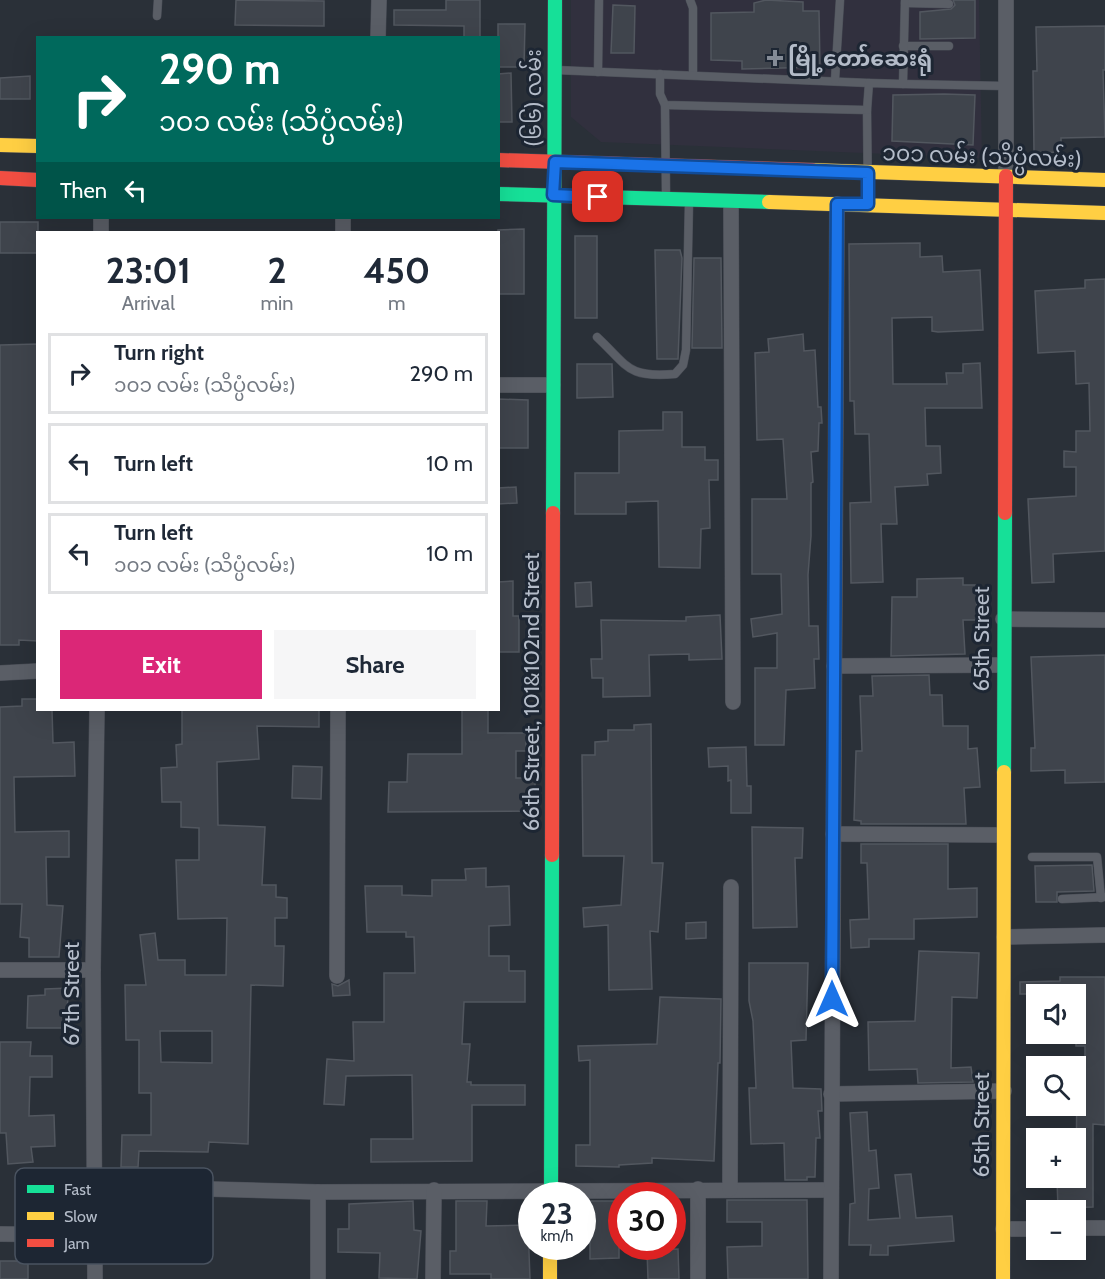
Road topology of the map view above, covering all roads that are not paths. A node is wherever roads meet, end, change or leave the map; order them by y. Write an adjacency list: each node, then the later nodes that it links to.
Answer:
1 (159, 0): 10 (lane)
2 (379, 0): 11 (street)
3 (555, 0): 14 (street, (၆၆) လမ်း)
4 (598, 0): 15 (lane)
5 (690, 0): 17 (lane)
6 (840, 0): 18 (lane)
7 (1006, 0): 21 (street, 65th Street)
8 (905, 2): 9 (lane); 12 (lane)
9 (949, 4)
10 (157, 16)
11 (378, 36)
12 (903, 46): 13 (lane); 20 (lane)
13 (950, 46)
14 (553, 70): 15 (lane); 27 (street, (၆၆) လမ်း)
15 (598, 72): 16 (lane)
16 (660, 74): 17 (lane); 22 (lane)
17 (693, 74): 18 (lane)
18 (835, 80): 19 (lane)
19 (869, 83): 20 (lane); 23 (lane)
20 (903, 84): 21 (lane)
21 (1006, 86): 30 (street, 65th Street)
22 (665, 105): 23 (lane); 28 (lane)
23 (867, 110): 29 (lane)
24 (0, 145): 25 (street)
25 (36, 146)
26 (500, 160): 27 (street, ၁၀၁ လမ်း (သိပ္ပံလမ်း))
27 (555, 162): 28 (street, ၁၀၁ လမ်း (သိပ္ပံလမ်း)); 35 (street, (၆၆) လမ်း)
28 (665, 167): 29 (street, ၁၀၁ လမ်း (သိပ္ပံလမ်း)); 36 (lane)
29 (868, 173): 30 (street, ၁၀၁ လမ်း (သိပ္ပံလမ်း)); 40 (lane)
30 (1006, 176): 33 (street, ၁၀၁ လမ်း (သိပ္ပံလမ်း)); 41 (street, 65th Street)
31 (0, 178): 32 (street)
32 (36, 180)
33 (1105, 180)
34 (500, 194): 35 (street)
35 (553, 195): 36 (street); 45 (street, 66th Street, 101&102nd Street)
36 (666, 200): 37 (street)
37 (689, 200): 38 (street); 43 (lane)
38 (731, 203): 39 (street); 52 (street)
39 (837, 204): 40 (street); 49 (street)
40 (868, 204): 41 (street)
41 (1005, 210): 42 (street); 46 (street, 65th Street)
42 (1105, 213)
43 (597, 337)
44 (500, 385): 45 (street)
45 (553, 385): 69 (street, 66th Street, 101&102nd Street)
46 (1003, 619): 47 (street); 48 (street, 65th Street)
47 (1105, 621)
48 (1003, 665): 49 (street); 56 (street, 65th Street)
49 (834, 666): 55 (street)
50 (0, 672): 51 (street)
51 (36, 672)
52 (734, 702)
53 (97, 711): 64 (street, 67th Street)
54 (338, 711): 65 (street)
55 (833, 834): 56 (street); 67 (street)
56 (1003, 835): 62 (street, 65th Street)
57 (1032, 857): 59 (lane)
58 (731, 887): 72 (street)
59 (1103, 898): 60 (lane)
60 (1062, 899)
61 (1105, 935): 62 (street)
62 (1004, 937): 66 (street, 65th Street)
63 (0, 970): 64 (street)
64 (93, 970): 68 (street, 67th Street)
65 (337, 976)
66 (1004, 1092): 67 (street); 81 (street, 65th Street)
67 (831, 1094): 74 (street)
68 (96, 1168)
69 (551, 1182)
70 (213, 1189): 77 (street)
71 (698, 1189): 72 (street); 76 (street); 88 (street)
72 (730, 1189): 74 (street)
73 (434, 1190): 75 (street); 77 (street); 86 (street)
74 (831, 1190): 89 (street)
75 (518, 1191)
76 (596, 1191)
77 (318, 1192): 85 (street)
78 (1026, 1228): 81 (street)
79 (1086, 1228): 80 (street)
80 (1105, 1228)
81 (1003, 1229): 90 (street, 65th Street)
82 (0, 1234): 83 (street)
83 (15, 1234)
84 (550, 1260): 87 (street)
85 (318, 1279)
86 (433, 1279)
87 (550, 1279)
88 (698, 1279)
89 (831, 1279)
90 (1003, 1279)

